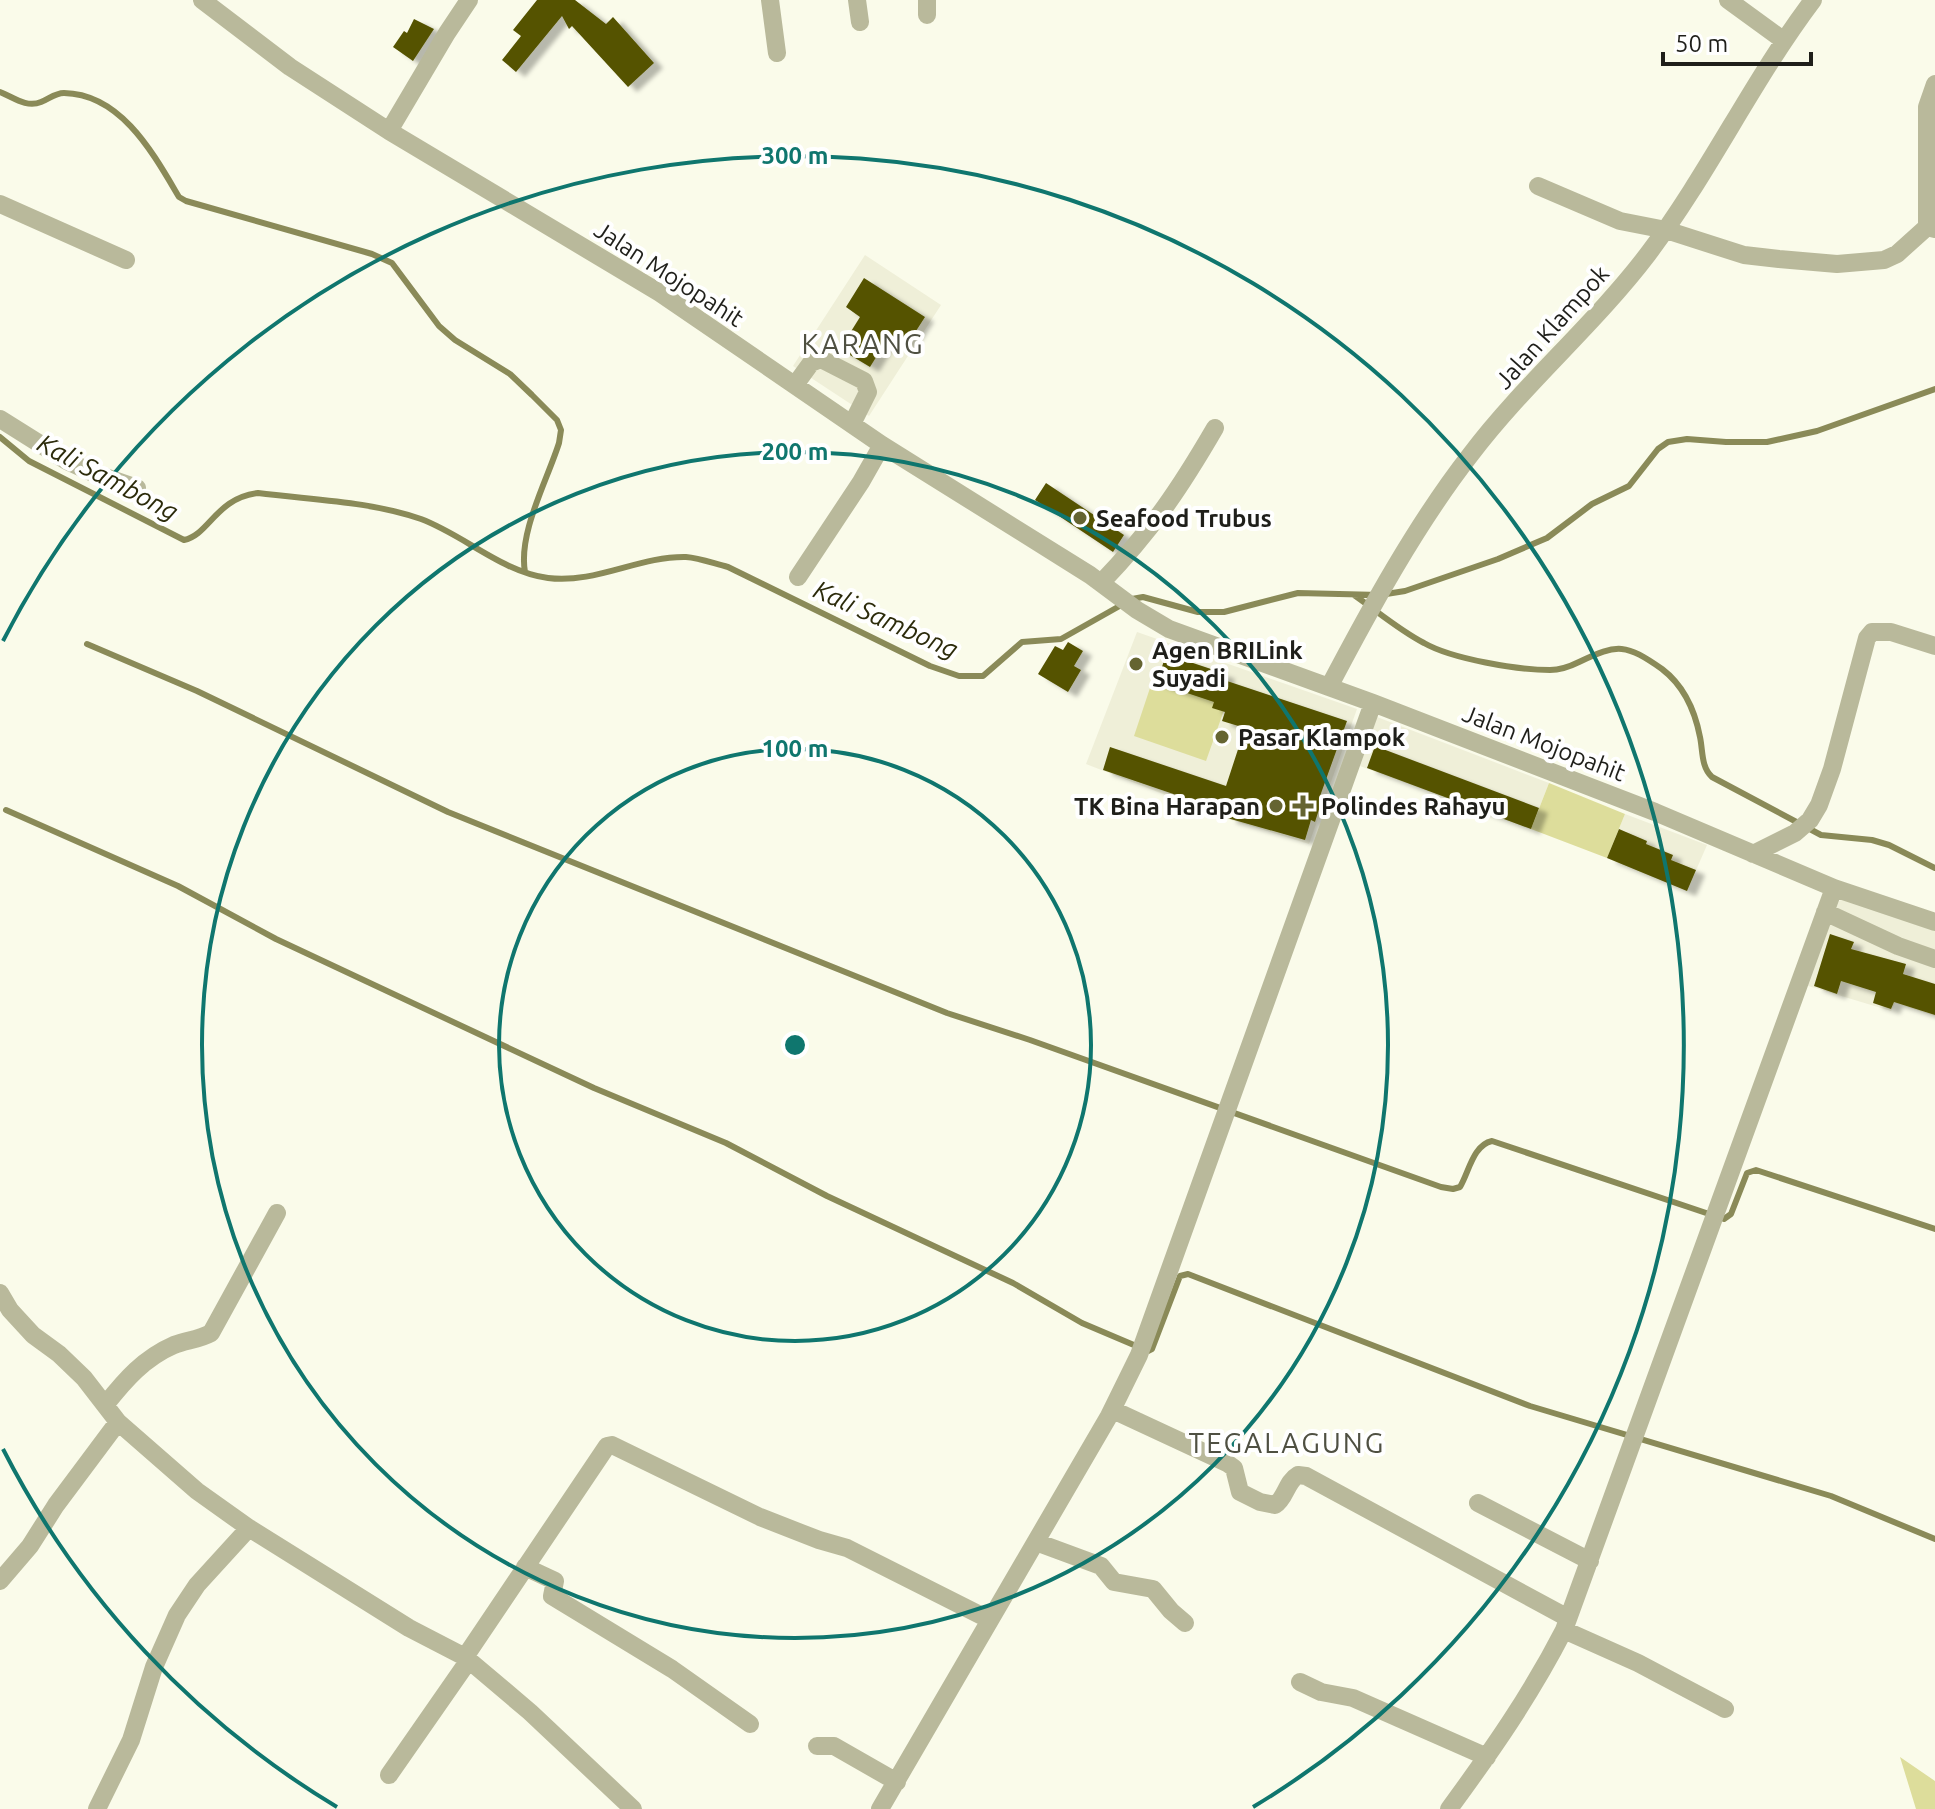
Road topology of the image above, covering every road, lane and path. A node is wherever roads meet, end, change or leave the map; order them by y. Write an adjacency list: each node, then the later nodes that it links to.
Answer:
1 (202, 0): 11 (street, Jalan Mojopahit)
2 (469, 0): 11 (street)
3 (770, 0): 9 (street)
4 (857, 0): 7 (street)
5 (1728, 0): 8 (street)
6 (1813, 0): 8 (street, Jalan Klampok)
7 (860, 22)
8 (1783, 40): 15 (street, Jalan Klampok)
9 (777, 53)
10 (1935, 84): 14 (street)
11 (389, 131): 17 (street, Jalan Mojopahit)
12 (1538, 186): 15 (street)
13 (0, 204): 16 (street)
14 (1931, 228): 15 (street)
15 (1666, 230): 26 (street, Jalan Klampok)
16 (126, 260)
17 (795, 385): 19 (street, Jalan Mojopahit); 19 (street)
18 (0, 419): 22 (street)
19 (852, 424): 21 (street, Jalan Mojopahit)
20 (1215, 428): 24 (street)
21 (882, 445): 23 (street); 24 (street, Jalan Mojopahit)
22 (137, 488)
23 (798, 577)
24 (1105, 586): 26 (street, Jalan Mojopahit)
25 (1935, 646): 28 (street)
26 (1329, 687): 27 (street, Jalan Mojopahit)
27 (1373, 703): 28 (street, Jalan Mojopahit); 38 (street)
28 (1753, 854): 29 (street, Jalan Mojopahit)
29 (1834, 888): 30 (street, Jalan Mojopahit); 31 (street)
30 (1864, 898): 32 (street, Jalan Mojopahit); 33 (street)
31 (1825, 912): 33 (street); 43 (street)
32 (1935, 922)
33 (1854, 924): 34 (street)
34 (1935, 959)
35 (277, 1213): 37 (street)
36 (0, 1293): 37 (street)
37 (106, 1404): 39 (street)
38 (1113, 1410): 42 (street); 48 (street)
39 (118, 1422): 41 (street); 45 (street)
40 (1478, 1503): 43 (street)
41 (249, 1528): 49 (street); 57 (street)
42 (1036, 1542): 46 (street); 47 (street)
43 (1590, 1561): 48 (street)
44 (525, 1567): 46 (street); 49 (street); 52 (street)
45 (0, 1581)
46 (990, 1620): 56 (street)
47 (1185, 1623)
48 (1566, 1624): 51 (street); 54 (street)
49 (467, 1658): 55 (street); 58 (street)
50 (1300, 1682): 54 (street)
51 (1725, 1709)
52 (750, 1724)
53 (817, 1746): 56 (street)
54 (1487, 1757): 60 (street)
55 (389, 1775)
56 (897, 1782): 59 (street)
57 (97, 1809)
58 (633, 1809)
59 (880, 1809)
60 (1449, 1809)

